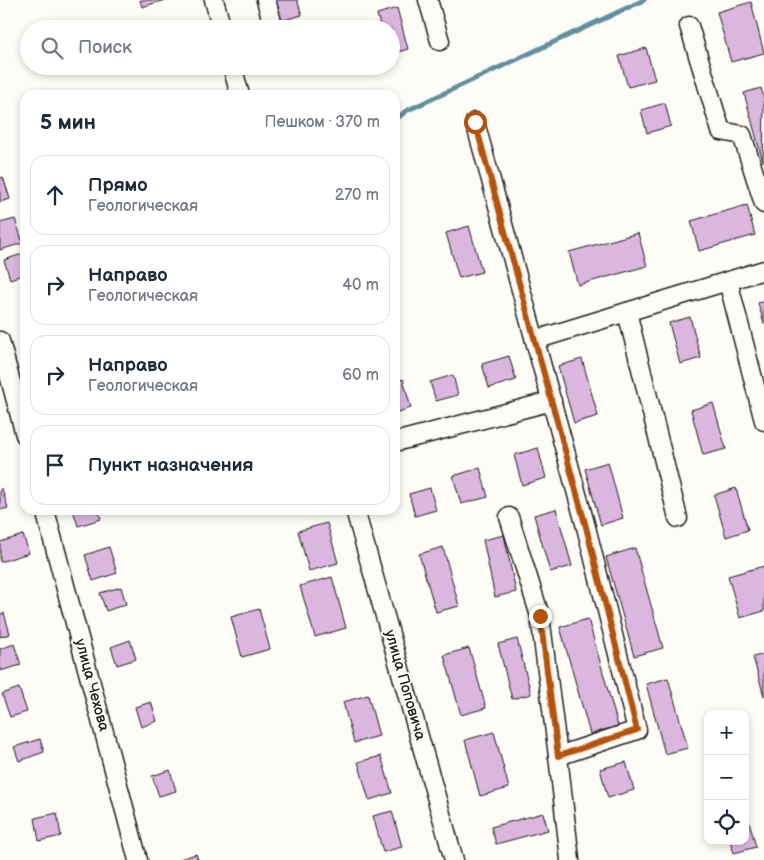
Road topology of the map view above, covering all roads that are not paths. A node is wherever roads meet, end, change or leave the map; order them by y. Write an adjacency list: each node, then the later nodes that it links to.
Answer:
1 (214, 0): 4 (street)
2 (266, 0): 5 (street)
3 (428, 0): 7 (street)
4 (220, 20)
5 (272, 20)
6 (689, 26): 11 (street)
7 (440, 41)
8 (234, 75): 9 (street)
9 (239, 90)
10 (475, 122): 15 (street)
11 (764, 204)
12 (764, 270): 13 (street)
13 (728, 281): 14 (street); 19 (street)
14 (627, 312): 15 (street); 24 (street)
15 (535, 340): 17 (street)
16 (0, 341): 18 (street)
17 (552, 401): 20 (street); 25 (street)
18 (20, 416)
19 (764, 421)
20 (400, 441)
21 (46, 515): 26 (street, улица Чехова)
22 (356, 515): 27 (street, улица Поповича)
23 (509, 517): 25 (street)
24 (678, 518)
25 (558, 756): 28 (street)
26 (138, 860)
27 (454, 860)
28 (570, 860)

